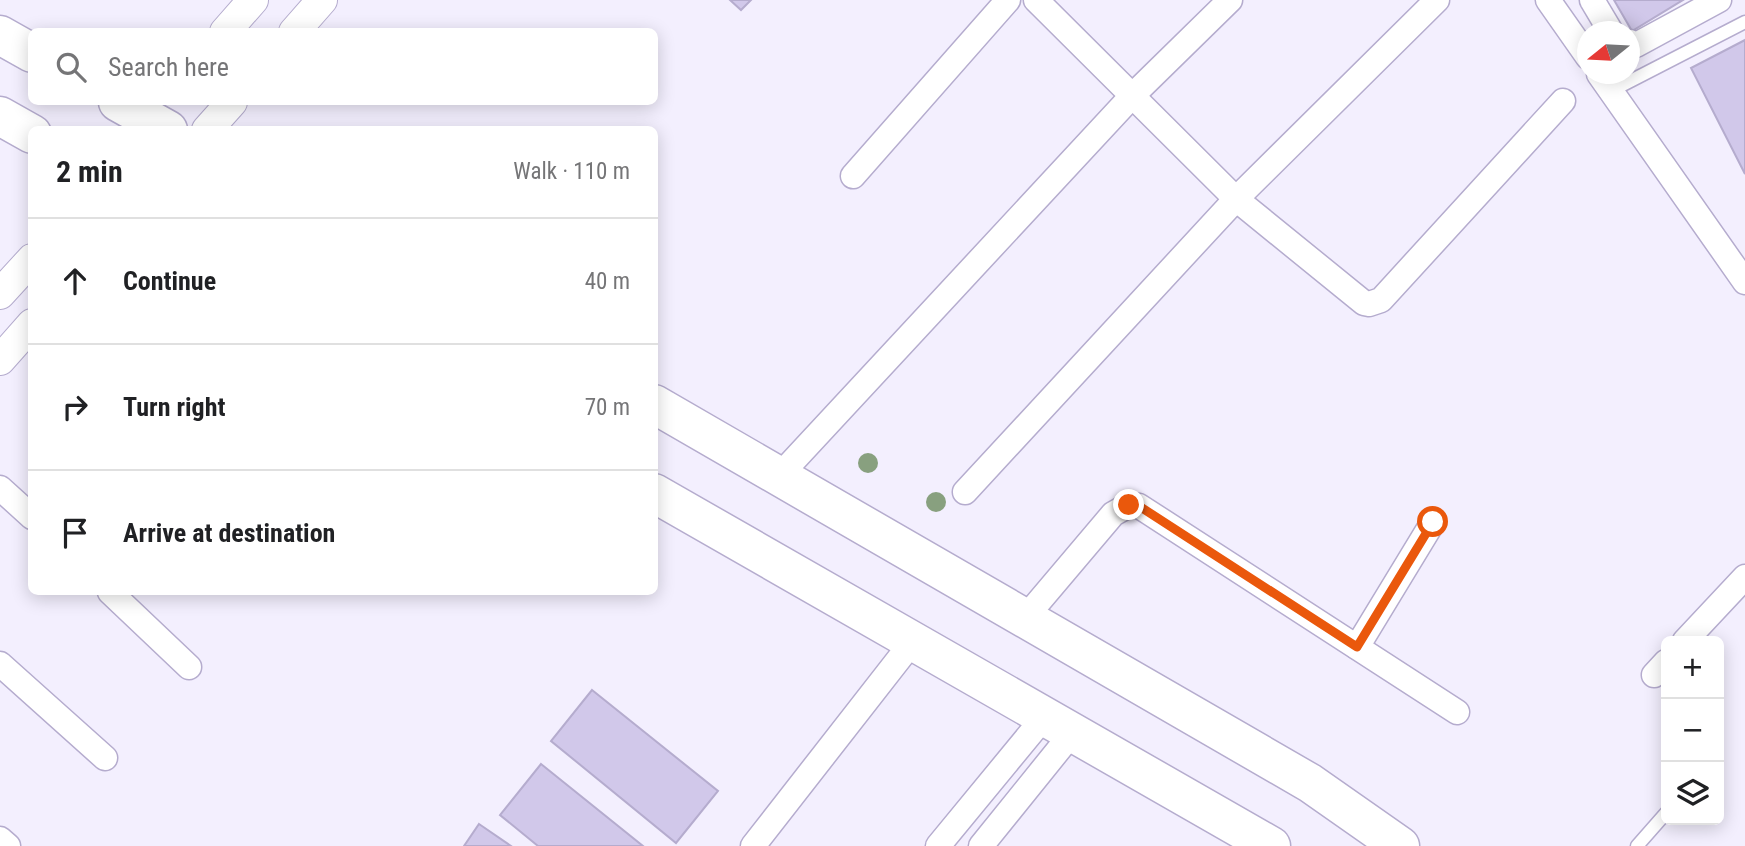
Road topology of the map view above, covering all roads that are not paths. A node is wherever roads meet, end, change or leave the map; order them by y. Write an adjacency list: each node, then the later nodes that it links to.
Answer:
1 (253, 0): 12 (street)
2 (322, 0): 13 (street)
3 (1008, 0): 26 (street)
4 (1036, 0): 20 (street)
5 (1230, 0): 20 (street)
6 (1437, 0): 27 (street)
7 (1548, 0): 15 (street)
8 (1592, 0): 10 (street)
9 (1719, 0): 16 (street)
10 (1604, 21)
11 (1745, 22): 18 (lane)
12 (228, 28)
13 (298, 28)
14 (0, 36): 17 (main road)
15 (1577, 42)
16 (1640, 43)
17 (28, 51)
18 (1640, 67)
19 (1606, 84): 29 (street)
20 (1132, 96): 27 (street); 34 (street)
21 (1563, 101): 27 (street)
22 (229, 105): 24 (street)
23 (0, 116): 25 (main road)
24 (211, 126)
25 (28, 132)
26 (853, 176)
27 (1236, 199): 36 (street)
28 (28, 263): 30 (street)
29 (1745, 282)
30 (0, 294)
31 (28, 333): 32 (street)
32 (0, 360)
33 (658, 406): 34 (main road)
34 (780, 475): 42 (main road)
35 (0, 488): 38 (street)
36 (965, 492)
37 (658, 495): 44 (main road)
38 (28, 513)
39 (1433, 522): 45 (street)
40 (1745, 577): 43 (street)
41 (113, 595): 47 (street)
42 (1025, 618): 45 (street); 58 (main road)
43 (1690, 636)
44 (913, 641): 49 (main road); 54 (street)
45 (1357, 647): 48 (street)
46 (0, 664): 50 (street)
47 (189, 667)
48 (1457, 712)
49 (1059, 724): 55 (street); 56 (street); 57 (main road)
50 (104, 758)
51 (1661, 819): 59 (lane)
52 (0, 839): 53 (street)
53 (8, 846)
54 (753, 846)
55 (938, 846)
56 (981, 846)
57 (1271, 846)
58 (1400, 846)
59 (1637, 846)

